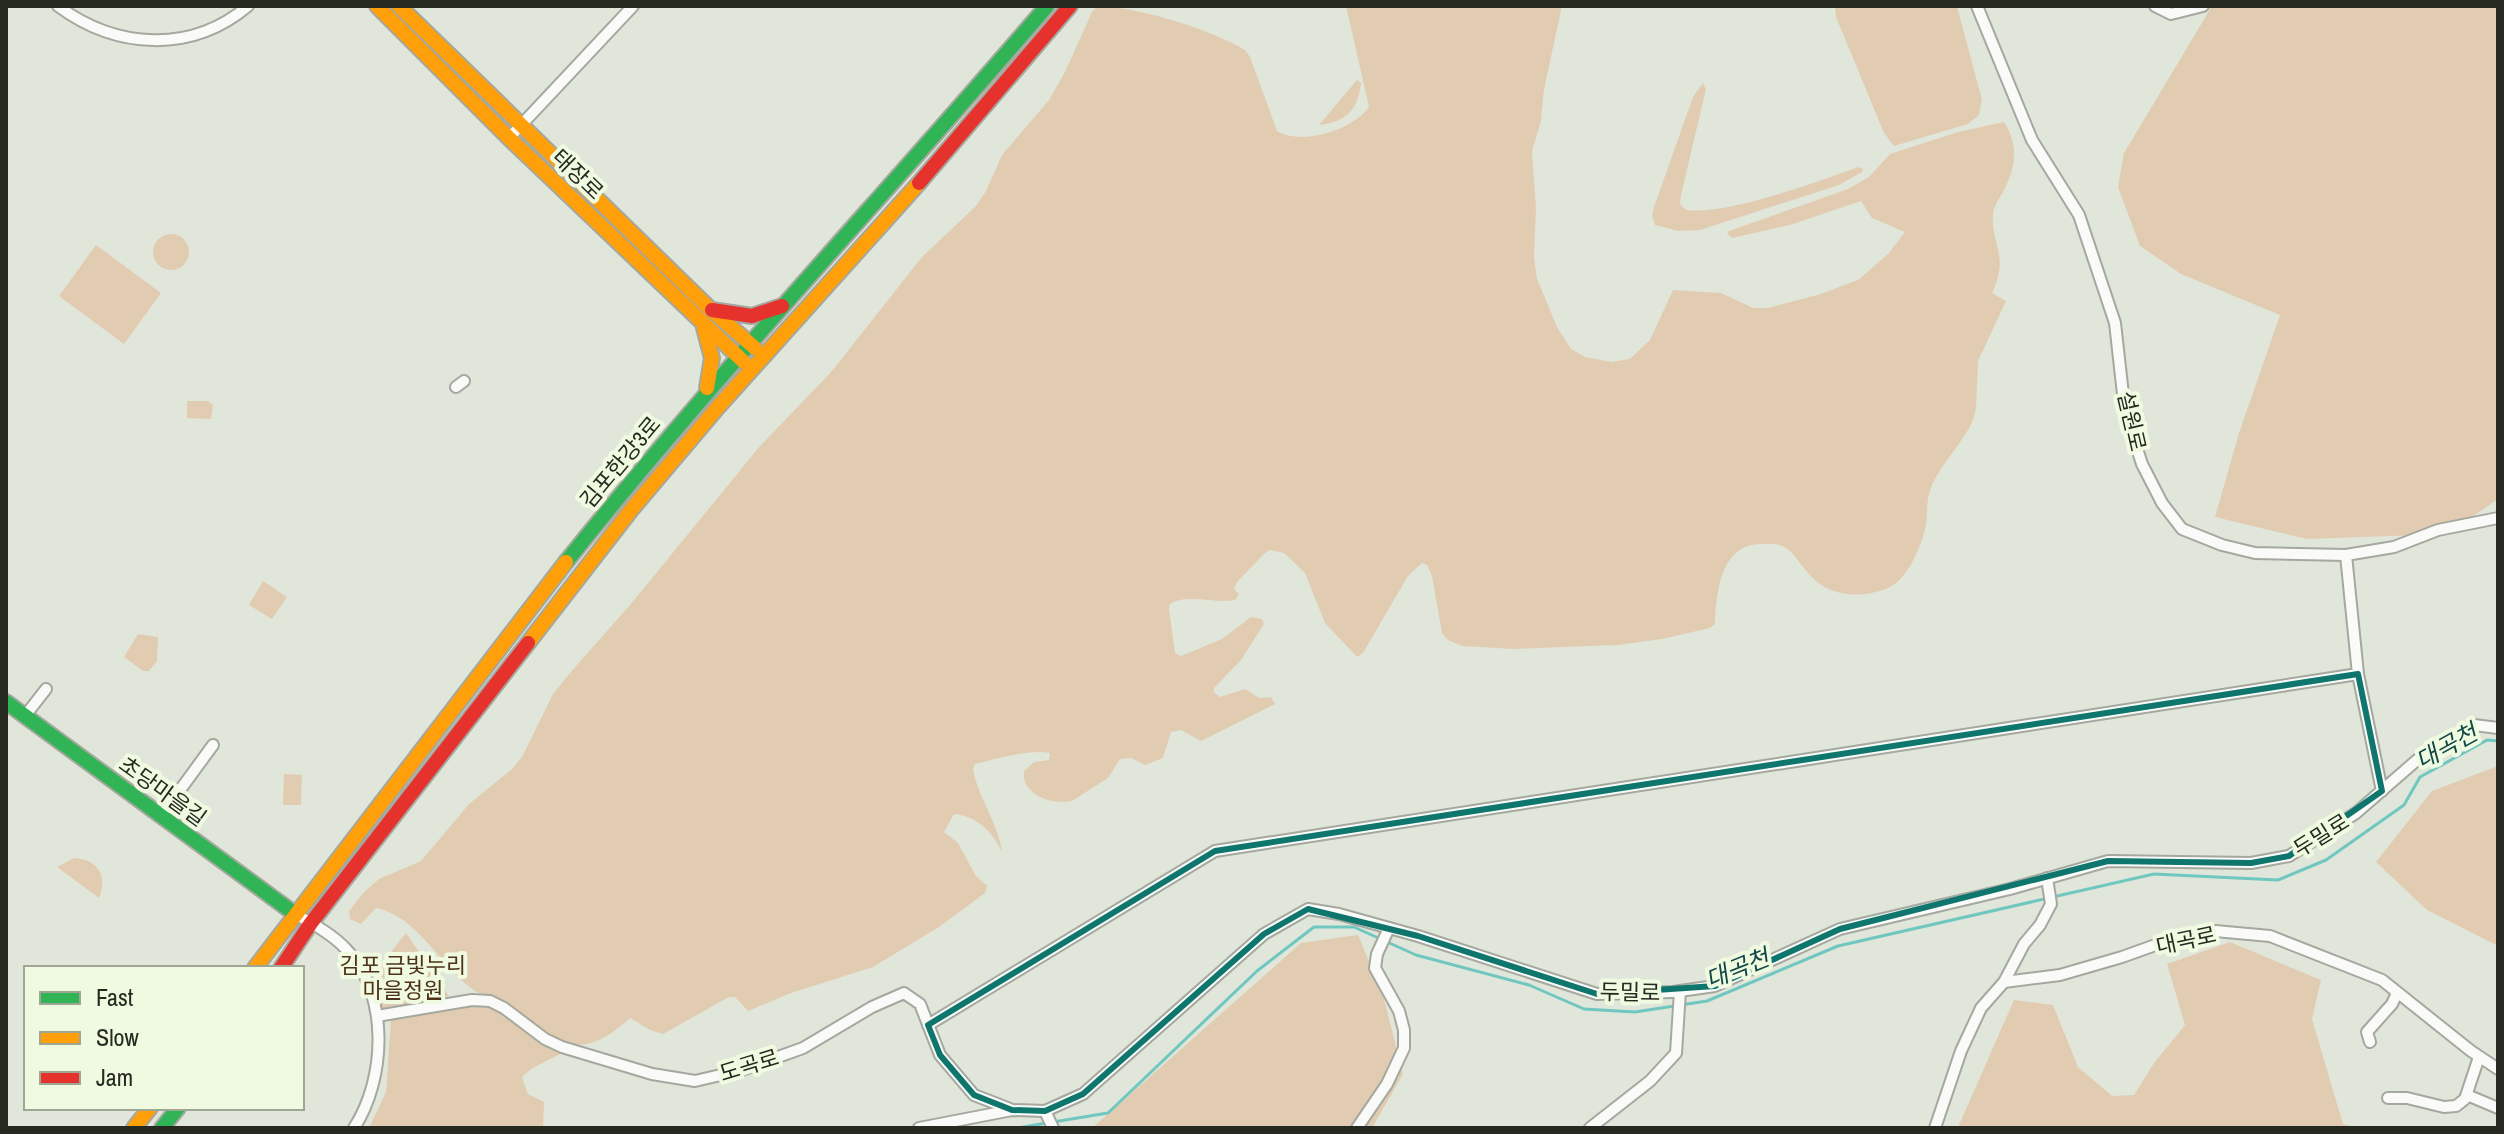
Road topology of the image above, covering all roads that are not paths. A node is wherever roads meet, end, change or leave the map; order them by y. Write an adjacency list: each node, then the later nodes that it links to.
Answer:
1 (58, 6): 2 (street)
2 (248, 6)
3 (377, 6): 12 (street, 태장로)
4 (399, 6): 11 (street)
5 (633, 6): 11 (street)
6 (1047, 6): 13 (street, 김포한강3로)
7 (1070, 6): 17 (street, 김포한강3로)
8 (1977, 6): 22 (street, 설원로)
9 (2155, 6): 10 (street)
10 (2203, 6)
11 (520, 126): 12 (street); 14 (street)
12 (509, 138): 15 (street, 태장로)
13 (786, 305): 14 (street); 16 (street, 김포한강3로)
14 (710, 309): 16 (street)
15 (702, 324): 18 (street, 태장로); 20 (street)
16 (750, 344): 17 (street); 18 (street, 김포한강3로)
17 (764, 356): 19 (street, 김포한강3로)
18 (739, 357): 19 (street, 태장로); 20 (street, 김포한강3로)
19 (752, 369): 33 (street, 김포한강3로)
20 (704, 396): 32 (street, 김포한강3로)
21 (2498, 518): 22 (street, 설원로)
22 (2346, 555): 23 (street)
23 (2358, 674): 29 (street); 41 (street)
24 (46, 689): 26 (street)
25 (6, 702): 26 (street, 초당마을길)
26 (25, 716): 30 (street, 초당마을길)
27 (2498, 728): 29 (street, 두밀로)
28 (213, 745): 30 (street)
29 (2382, 791): 31 (street, 두밀로)
30 (161, 816): 32 (street, 초당마을길)
31 (2047, 878): 37 (street); 39 (street, 두밀로)
32 (295, 914): 33 (street); 35 (street, 김포한강3로)
33 (311, 923): 36 (street, 김포한강3로); 40 (street)
34 (1388, 931): 39 (street, 두밀로); 51 (street, 두밀로); 57 (street)
35 (256, 966)
36 (282, 966)
37 (2004, 982): 38 (street, 대곡로); 59 (street)
38 (2397, 993): 42 (street); 43 (street, 대곡로)
39 (1680, 995): 58 (street)
40 (377, 1016): 41 (street, 도곡로); 54 (street)
41 (928, 1025): 50 (street)
42 (2370, 1042)
43 (2479, 1057): 44 (street, 대곡로); 45 (street)
44 (2498, 1069)
45 (2467, 1095): 46 (street); 47 (street)
46 (2388, 1098)
47 (2498, 1108)
48 (148, 1110): 52 (street)
49 (176, 1110): 53 (street)
50 (1012, 1110): 51 (street, 두밀로); 55 (street, 두밀로)
51 (1046, 1113): 56 (street)
52 (134, 1128)
53 (162, 1128)
54 (354, 1128)
55 (919, 1128)
56 (1053, 1128)
57 (1357, 1128)
58 (1590, 1128)
59 (1935, 1128)

